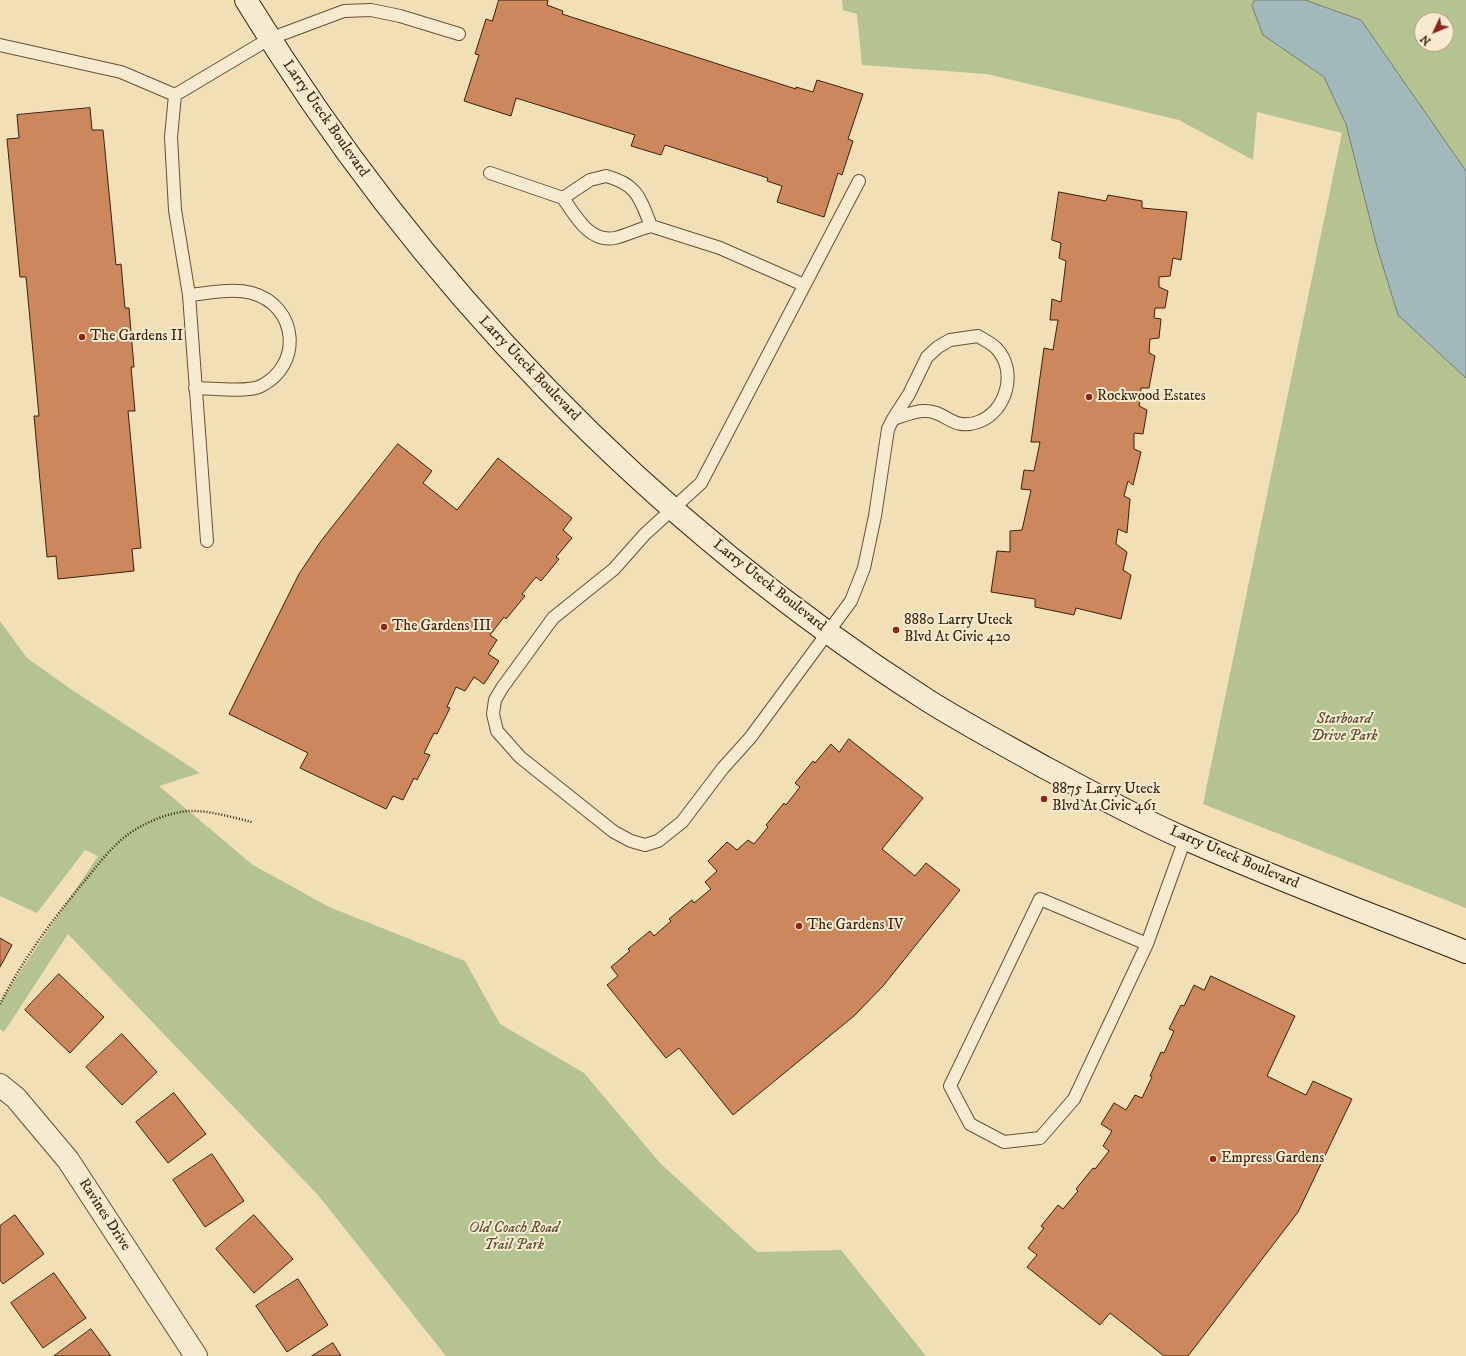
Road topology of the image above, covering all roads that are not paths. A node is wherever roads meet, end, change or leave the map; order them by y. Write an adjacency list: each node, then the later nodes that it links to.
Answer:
1 (246, 0): 3 (main road, Larry Uteck Boulevard)
2 (459, 34): 3 (lane)
3 (269, 39): 5 (lane); 14 (main road, Larry Uteck Boulevard)
4 (0, 45): 5 (lane)
5 (175, 95): 11 (lane)
6 (490, 173): 8 (lane)
7 (859, 181): 10 (lane)
8 (562, 198): 9 (lane); 9 (lane)
9 (651, 226): 10 (lane)
10 (804, 285): 14 (lane)
11 (189, 296): 12 (lane); 12 (lane)
12 (195, 388): 15 (lane)
13 (893, 419): 13 (lane); 16 (lane)
14 (674, 509): 16 (main road, Larry Uteck Boulevard); 16 (lane)
15 (207, 541)
16 (828, 632): 17 (main road, Larry Uteck Boulevard)
17 (1184, 839): 18 (lane); 19 (main road, Larry Uteck Boulevard)
18 (1147, 944): 18 (lane)
19 (1466, 952)
20 (0, 1085): 21 (main road, Ravines Drive)
21 (196, 1356)

